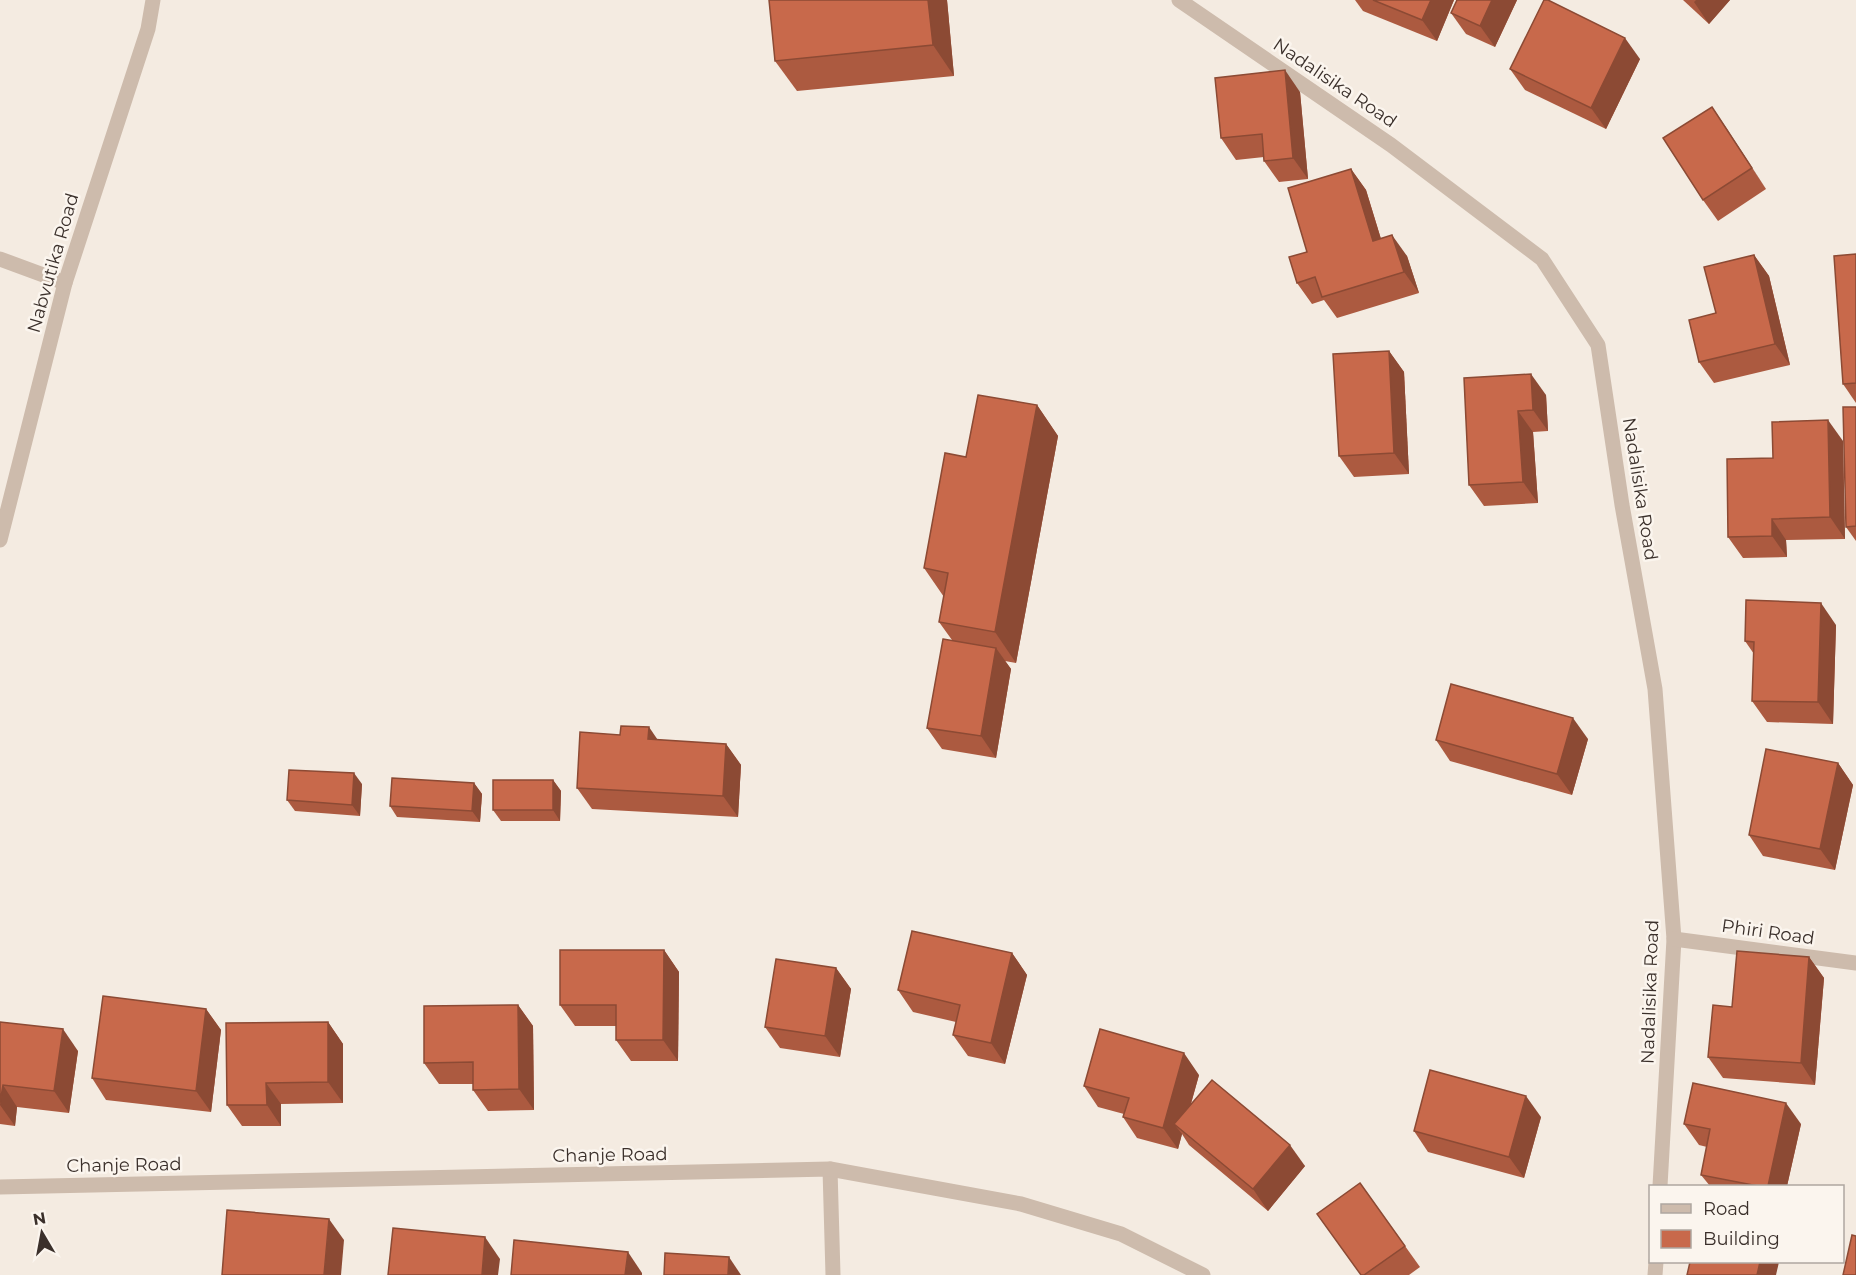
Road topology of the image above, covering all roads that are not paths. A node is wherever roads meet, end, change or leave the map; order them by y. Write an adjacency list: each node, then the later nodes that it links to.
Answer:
1 (153, 0): 4 (street, Nabvutika Road)
2 (1179, 0): 6 (street, Nadalisika Road)
3 (0, 259): 4 (street)
4 (65, 283): 5 (street, Nabvutika Road)
5 (0, 540)
6 (1674, 939): 7 (street, Phiri Road); 9 (street, Nadalisika Road)
7 (1856, 963)
8 (830, 1169): 10 (street, Chanje Road); 11 (street); 12 (street, Chanje Road)
9 (1660, 1185)
10 (0, 1187)
11 (833, 1275)
12 (1203, 1275)

